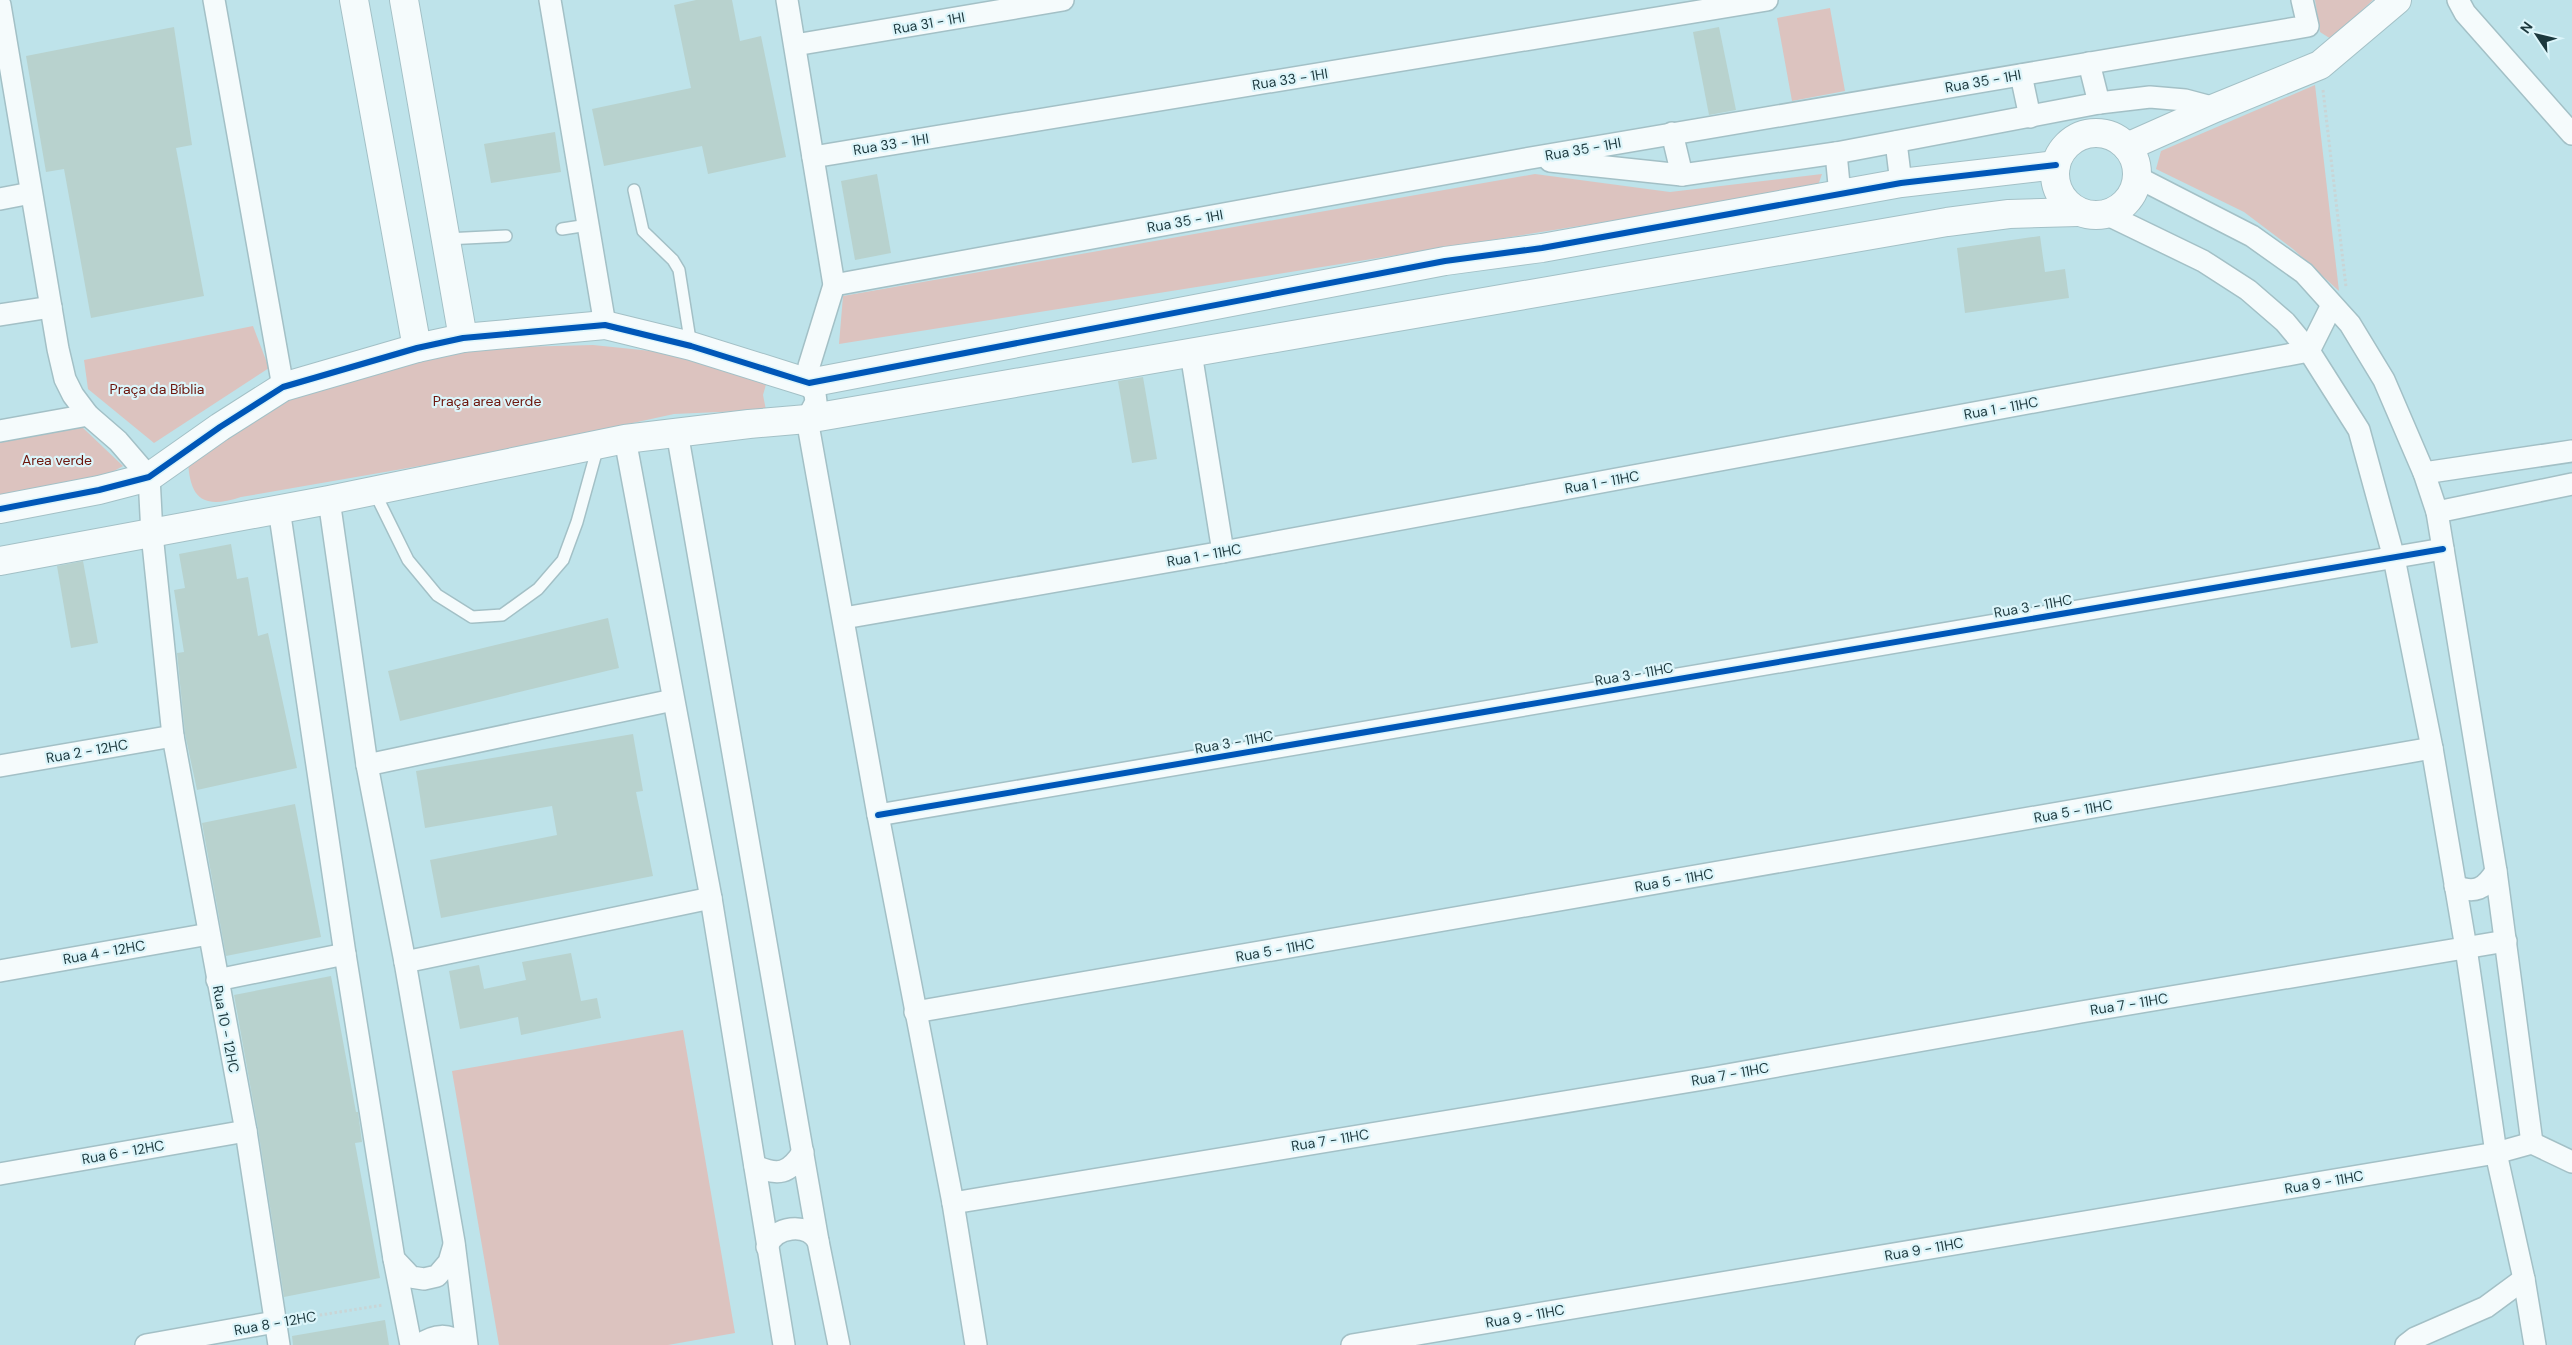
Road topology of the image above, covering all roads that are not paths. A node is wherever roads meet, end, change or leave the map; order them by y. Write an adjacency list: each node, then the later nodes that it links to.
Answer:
1 (214, 0): 55 (street)
2 (354, 0): 51 (street)
3 (404, 0): 39 (street)
4 (550, 0): 36 (street)
5 (787, 0): 12 (street)
6 (1063, 0): 12 (street, Rua 31 - 1HI)
7 (1767, 0): 24 (street, Rua 33 - 1HI)
8 (2302, 0): 13 (street, Rua 35 - 1HI)
9 (2397, 0): 17 (street)
10 (2458, 0): 20 (street)
11 (0, 5): 15 (street)
12 (795, 46): 24 (street)
13 (2088, 63): 14 (street, Rua 35 - 1HI); 16 (street)
14 (2021, 75): 18 (street); 19 (street, Rua 35 - 1HI)
15 (6, 79): 31 (street)
16 (2098, 104): 17 (street); 18 (street)
17 (2215, 108): 22 (street)
18 (2030, 117): 21 (street)
19 (1672, 133): 25 (street, Rua 35 - 1HI); 27 (street)
20 (2572, 134)
21 (1896, 142): 23 (street); 29 (street)
22 (2128, 147): 26 (street); 28 (street)
23 (1836, 153): 27 (street); 32 (street)
24 (813, 157): 42 (street)
25 (1525, 159): 27 (street); 42 (street, Rua 35 - 1HI)
26 (2056, 165): 29 (street); 34 (street)
27 (1682, 176)
28 (2137, 177): 35 (street); 44 (street)
29 (1901, 183): 32 (street)
30 (634, 190): 50 (lane)
31 (31, 193): 33 (street); 46 (street)
32 (1840, 195): 40 (street)
33 (0, 199)
34 (2078, 212): 35 (street); 43 (street)
35 (2106, 214): 52 (street)
36 (588, 225): 37 (lane); 48 (street)
37 (562, 229)
38 (506, 236): 39 (lane)
39 (446, 239): 49 (street)
40 (1532, 250): 41 (street); 43 (street)
41 (1458, 260): 45 (street); 54 (street)
42 (834, 285): 54 (street)
43 (1538, 291): 45 (street)
44 (2332, 304): 52 (street); 62 (street)
45 (1461, 305): 53 (street)
46 (51, 307): 47 (street); 56 (street)
47 (0, 315)
48 (604, 325): 49 (street); 50 (street)
49 (463, 338): 51 (street)
50 (691, 346): 54 (street)
51 (417, 348): 55 (street)
52 (2309, 351): 72 (street, Rua 1 - 11HC); 73 (street)
53 (1191, 353): 57 (street); 72 (street)
54 (809, 383): 57 (street)
55 (283, 387): 63 (street)
56 (88, 415): 58 (street); 63 (street)
57 (807, 419): 59 (street); 75 (street)
58 (0, 431)
59 (677, 432): 60 (street); 95 (street)
60 (612, 442): 65 (street); 65 (lane); 76 (street)
61 (2572, 451): 62 (street)
62 (2424, 473): 69 (street)
63 (149, 477): 67 (street); 70 (street, Rua 10 - 12HC)
64 (2572, 484): 69 (street)
65 (374, 491): 66 (street)
66 (330, 500): 68 (street); 80 (street)
67 (0, 509)
68 (279, 509): 70 (street); 88 (street)
69 (2437, 512): 71 (street)
70 (152, 534): 74 (street); 77 (street, Rua 10 - 12HC)
71 (2443, 549): 73 (street, Rua 3 - 11HC); 82 (street)
72 (1222, 552): 75 (street, Rua 1 - 11HC)
73 (2394, 558): 78 (street); 81 (street, Rua 3 - 11HC)
74 (0, 561)
75 (844, 618): 81 (street)
76 (673, 700): 80 (street); 84 (street)
77 (173, 736): 79 (street, Rua 2 - 12HC); 85 (street, Rua 10 - 12HC)
78 (2432, 748): 83 (street); 92 (street, Rua 5 - 11HC)
79 (0, 766)
80 (367, 766): 89 (street)
81 (878, 815): 92 (street)
82 (2496, 871): 83 (street); 86 (street)
83 (2455, 886): 87 (street)
84 (711, 898): 89 (street); 98 (street)
85 (209, 934): 90 (street, Rua 4 - 12HC); 91 (street, Rua 10 - 12HC)
86 (2506, 942): 87 (street, Rua 7 - 11HC); 94 (street)
87 (2466, 948): 96 (street); 100 (street, Rua 7 - 11HC)
88 (345, 954): 91 (street); 104 (street)
89 (405, 962): 102 (street)
90 (0, 971)
91 (217, 980): 93 (street, Rua 10 - 12HC)
92 (915, 1012): 100 (street)
93 (246, 1131): 99 (street, Rua 6 - 12HC); 106 (street, Rua 10 - 12HC)
94 (2532, 1143): 96 (street, Rua 9 - 11HC); 97 (street)
95 (803, 1152): 98 (street); 101 (street)
96 (2496, 1153): 105 (street); 115 (street, Rua 9 - 11HC)
97 (2572, 1162)
98 (755, 1166): 103 (street)
99 (0, 1174)
100 (953, 1203): 114 (street)
101 (818, 1241): 103 (street); 113 (street)
102 (454, 1242): 104 (street); 111 (street)
103 (767, 1248): 112 (street)
104 (394, 1259): 109 (street)
105 (2524, 1280): 116 (street); 117 (street)
106 (275, 1322): 107 (street, Rua 8 - 12HC); 108 (street, Rua 10 - 12HC)
107 (146, 1345)
108 (279, 1345)
109 (411, 1345)
110 (419, 1345): 111 (street)
111 (466, 1345)
112 (784, 1345)
113 (839, 1345)
114 (976, 1345)
115 (1352, 1345)
116 (2406, 1345)
117 (2535, 1345)

